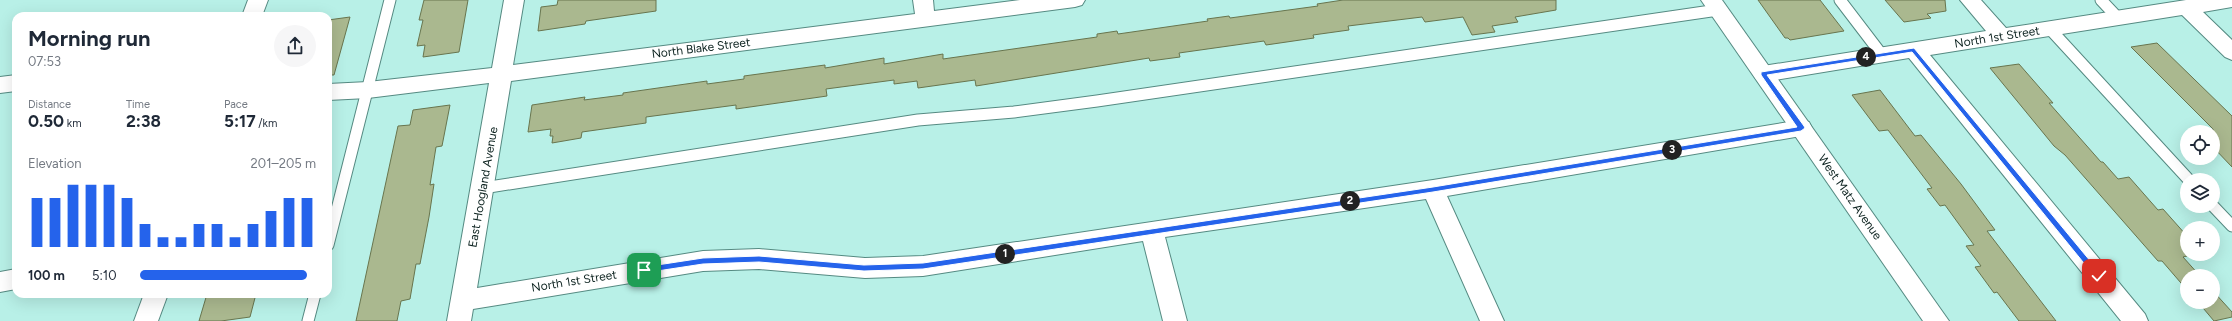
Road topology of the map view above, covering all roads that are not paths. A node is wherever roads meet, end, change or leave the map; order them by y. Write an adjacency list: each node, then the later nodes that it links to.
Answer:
1 (258, 0): 13 (street)
2 (390, 0): 24 (lane)
3 (514, 0): 20 (street, East Hoogland Avenue)
4 (1075, 0): 9 (street, North Blake Street)
5 (1840, 0): 19 (lane)
6 (1970, 0): 16 (street)
7 (2101, 0): 14 (lane)
8 (2231, 0): 11 (street, North 1st Street)
9 (1051, 1): 12 (street, North Blake Street)
10 (1714, 5): 21 (street, West Matz Avenue); 28 (lane)
11 (2186, 7): 14 (street, North 1st Street); 18 (street)
12 (924, 9): 20 (street, North Blake Street)
13 (254, 12)
14 (2118, 18): 15 (street, North 1st Street)
15 (2050, 30): 16 (street, North 1st Street); 27 (lane)
16 (2002, 37): 17 (street, North 1st Street)
17 (1914, 50): 19 (street, North 1st Street); 44 (street)
18 (2232, 52)
19 (1882, 55): 21 (street, North 1st Street)
20 (503, 74): 24 (street, North Blake Street); 28 (street, East Hoogland Avenue)
21 (1763, 74): 26 (street, West Matz Avenue)
22 (12, 84): 23 (street)
23 (0, 85)
24 (368, 90): 25 (street, North Blake Street); 32 (lane)
25 (332, 92)
26 (1801, 128): 29 (street, North 1st Street); 43 (street, West Matz Avenue)
27 (2183, 173)
28 (483, 188): 38 (street, East Hoogland Avenue)
29 (1433, 189): 33 (street, North 1st Street); 42 (street)
30 (2220, 213): 31 (lane)
31 (2232, 226)
32 (332, 230)
33 (1152, 230): 38 (street, North 1st Street); 41 (street)
34 (12, 280): 35 (street)
35 (0, 282)
36 (155, 298): 39 (street)
37 (314, 298): 40 (lane)
38 (461, 310)
39 (146, 321)
40 (308, 321)
41 (1175, 321)
42 (1492, 321)
43 (1937, 321)
44 (2136, 321)

